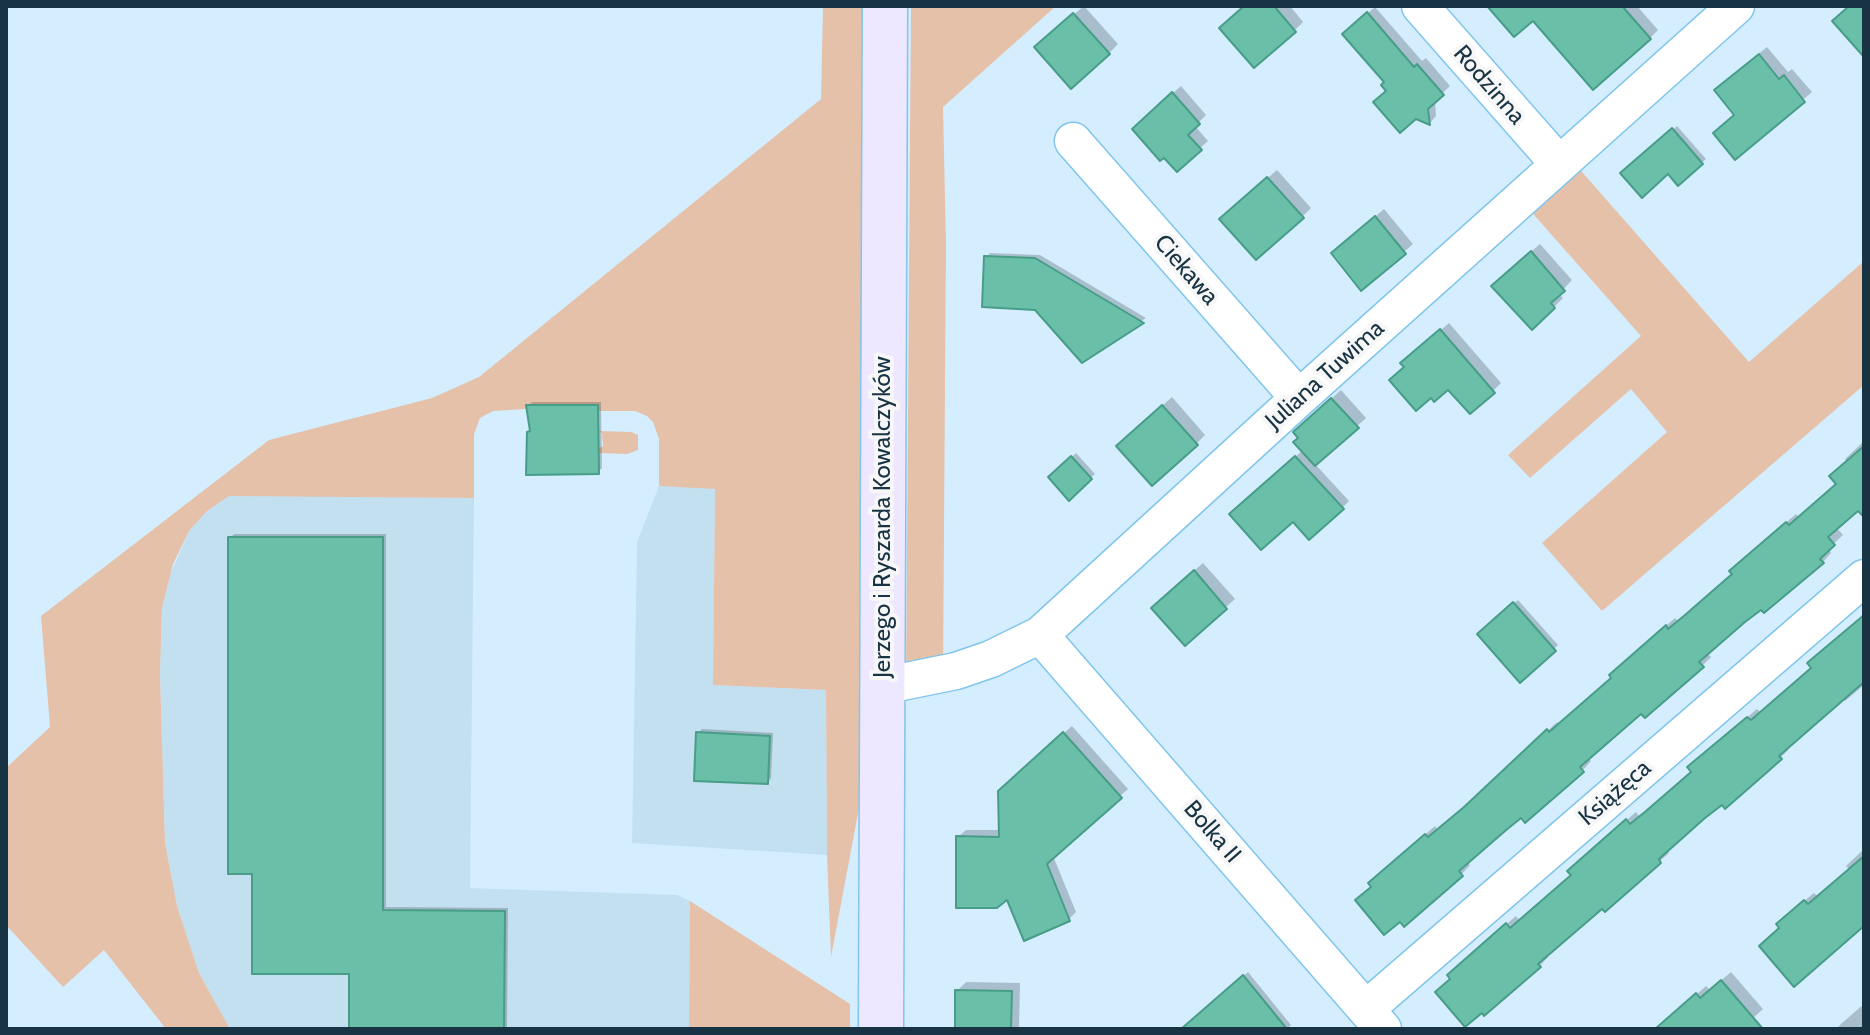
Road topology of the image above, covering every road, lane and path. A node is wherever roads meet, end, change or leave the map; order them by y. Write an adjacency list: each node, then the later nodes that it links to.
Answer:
1 (885, 6): 9 (main road, Jerzego i Ryszarda Kowalczyków)
2 (1420, 6): 5 (street, Rodzinna)
3 (1736, 6): 5 (street, Juliana Tuwima)
4 (1073, 141): 6 (street, Ciekawa)
5 (1559, 164): 6 (street, Juliana Tuwima)
6 (1299, 398): 8 (street, Juliana Tuwima)
7 (1864, 578): 10 (street, Książęca)
8 (1040, 635): 9 (street, Juliana Tuwima); 10 (street, Bolka II)
9 (882, 686): 11 (main road, Jerzego i Ryszarda Kowalczyków)
10 (1374, 1019)
11 (881, 1029)

